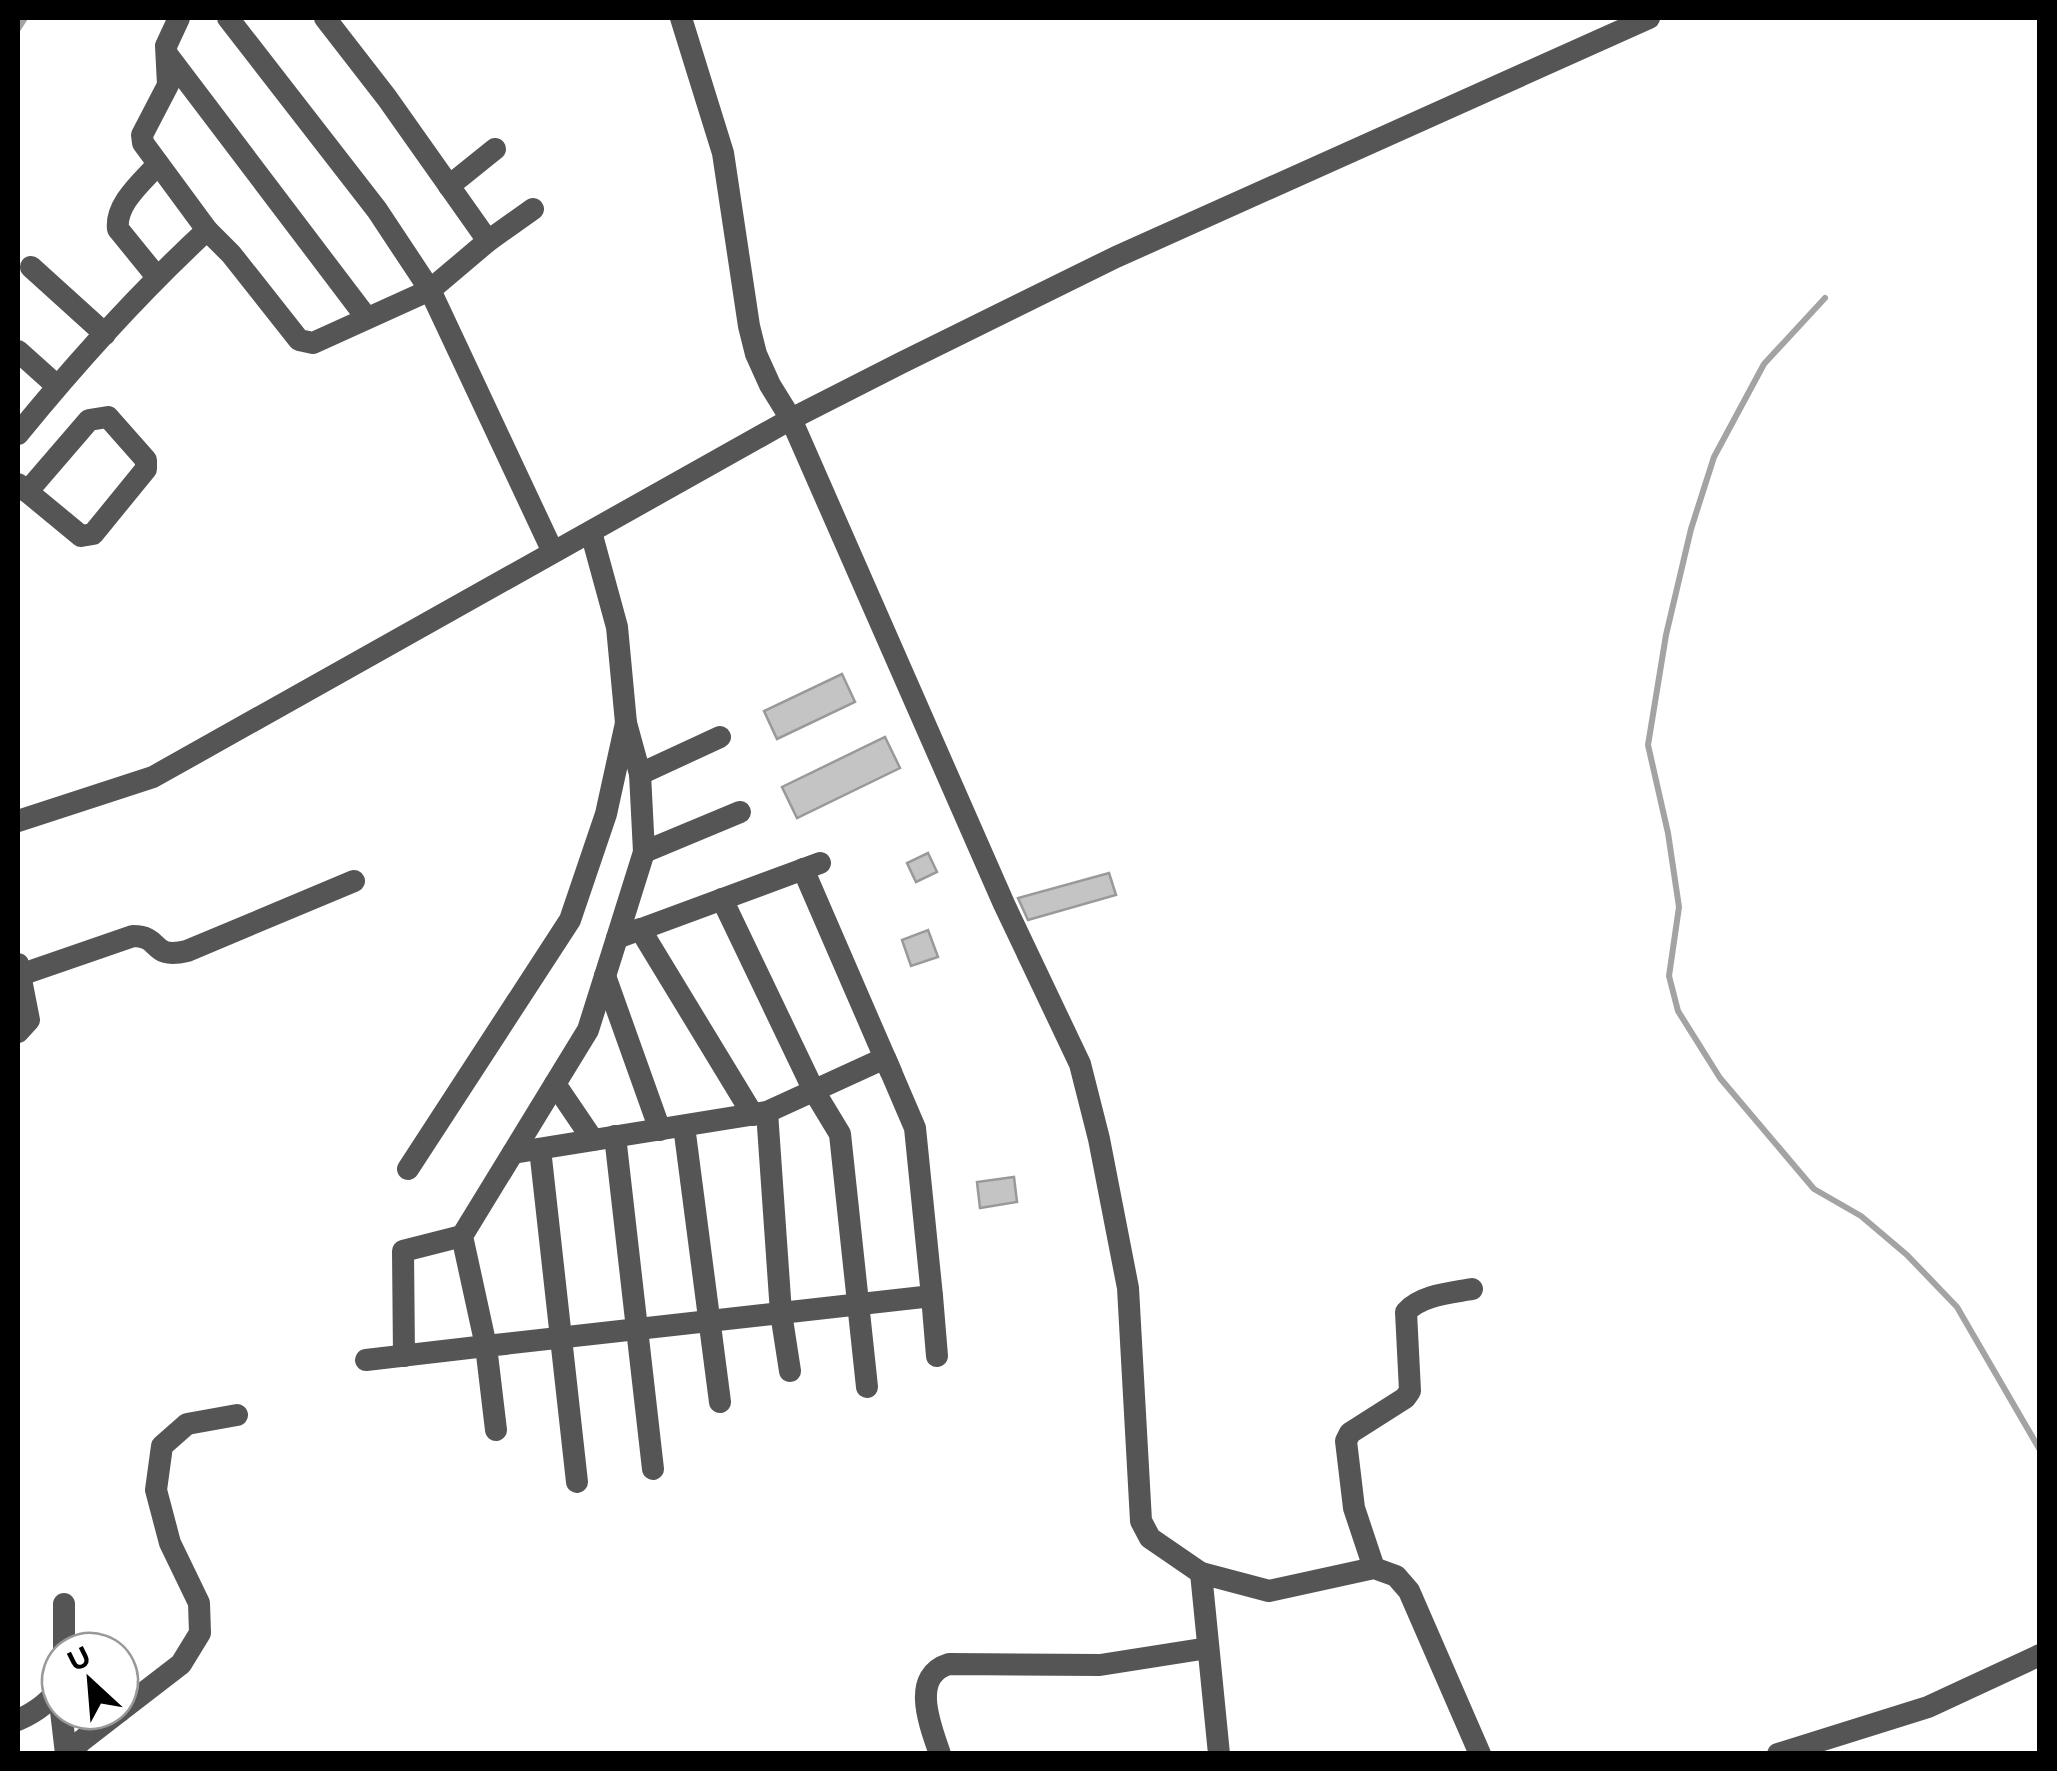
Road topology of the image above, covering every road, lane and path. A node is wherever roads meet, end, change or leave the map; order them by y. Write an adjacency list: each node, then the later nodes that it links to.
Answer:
1 (179, 18): 6 (street)
2 (228, 18): 15 (street)
3 (324, 18): 9 (street)
4 (681, 18): 20 (street)
5 (1650, 18): 20 (street)
6 (167, 54): 8 (street); 16 (street)
7 (494, 149): 9 (street)
8 (158, 164): 11 (street); 14 (street)
9 (449, 186): 12 (street)
10 (533, 209): 12 (street)
11 (207, 230): 14 (street); 16 (street)
12 (488, 241): 15 (street)
13 (30, 267): 17 (street)
14 (157, 278): 17 (street)
15 (430, 290): 16 (street); 24 (street)
16 (366, 317)
17 (106, 334): 19 (street)
18 (18, 351): 19 (street)
19 (57, 386): 21 (street)
20 (791, 419): 23 (street); 69 (street)
21 (18, 434)
22 (22, 488): 22 (street)
23 (591, 532): 24 (street); 25 (street)
24 (553, 552): 29 (street)
25 (626, 724): 27 (street); 48 (street)
26 (720, 737): 27 (street)
27 (640, 774): 30 (street)
28 (740, 812): 30 (street)
29 (18, 822)
30 (644, 852): 34 (street)
31 (354, 881): 35 (street)
32 (722, 899): 33 (street); 38 (street); 40 (street)
33 (640, 929): 34 (street); 42 (street)
34 (617, 938): 36 (street)
35 (19, 970): 37 (street)
36 (605, 976): 39 (street); 44 (street)
37 (18, 1032)
38 (885, 1058): 40 (street); 41 (street); 51 (street)
39 (555, 1084): 45 (street); 47 (street)
40 (814, 1091): 42 (street); 52 (street)
41 (904, 1102)
42 (760, 1114): 43 (street); 53 (street)
43 (684, 1126): 44 (street); 54 (street)
44 (660, 1130): 45 (street)
45 (604, 1138): 46 (street); 55 (street)
46 (540, 1148): 47 (street); 56 (street)
47 (513, 1153): 49 (street)
48 (408, 1169)
49 (462, 1236): 57 (street); 58 (street)
50 (1472, 1289): 68 (street)
51 (932, 1296): 52 (street); 59 (street)
52 (860, 1304): 53 (street); 62 (street)
53 (781, 1312): 54 (street); 61 (street)
54 (710, 1321): 55 (street); 63 (street)
55 (639, 1329): 56 (street); 66 (street)
56 (562, 1338): 57 (street); 67 (street)
57 (486, 1346): 58 (street); 65 (street)
58 (404, 1356): 60 (street)
59 (937, 1356)
60 (366, 1360)
61 (790, 1371)
62 (867, 1386)
63 (720, 1402)
64 (237, 1416): 74 (street)
65 (496, 1430)
66 (652, 1469)
67 (577, 1482)
68 (1374, 1568): 69 (street); 79 (street)
69 (1201, 1573): 72 (street)
70 (64, 1604): 71 (street)
71 (64, 1631)
72 (1208, 1648): 77 (street); 78 (street)
73 (2040, 1655): 80 (street)
74 (140, 1696)
75 (94, 1731): 76 (street)
76 (69, 1754)
77 (940, 1754)
78 (1219, 1754)
79 (1480, 1754)
80 (1778, 1754)

